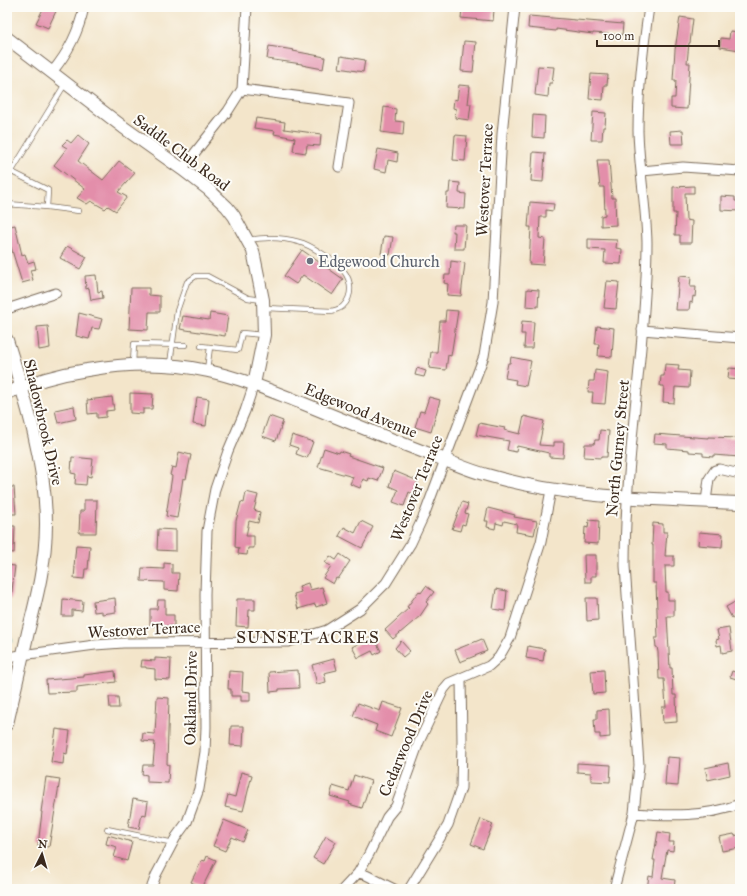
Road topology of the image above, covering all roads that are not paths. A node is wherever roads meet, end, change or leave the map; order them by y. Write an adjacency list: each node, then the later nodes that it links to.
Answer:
1 (84, 7): 6 (street)
2 (247, 7): 8 (street)
3 (515, 7): 36 (street, Westover Terrace)
4 (649, 7): 11 (street, North Gurney Street)
5 (7, 38): 6 (street, Saddle Club Road)
6 (52, 72): 7 (street, Saddle Club Road)
7 (66, 82): 10 (street, Saddle Club Road); 13 (lane)
8 (242, 89): 9 (street); 10 (street)
9 (339, 167)
10 (182, 169): 18 (street, Saddle Club Road)
11 (642, 170): 12 (street); 22 (street, North Gurney Street)
12 (740, 171)
13 (12, 172): 14 (lane); 16 (lane)
14 (7, 180)
15 (7, 204): 16 (lane)
16 (47, 207): 17 (lane)
17 (79, 211)
18 (247, 240): 20 (street, Saddle Club Road); 20 (lane)
19 (56, 293): 21 (street)
20 (263, 304): 23 (street, Saddle Club Road); 26 (lane)
21 (7, 309)
22 (642, 330): 24 (street); 39 (street, North Gurney Street)
23 (264, 335): 29 (lane); 33 (street, Saddle Club Road)
24 (740, 338)
25 (7, 340): 34 (street, Shadowbrook Drive)
26 (173, 345): 27 (lane); 30 (lane); 31 (lane)
27 (185, 345)
28 (201, 346): 29 (lane)
29 (210, 347): 32 (lane)
30 (133, 364): 31 (street, Edgewood Avenue); 34 (street, Edgewood Avenue)
31 (170, 366): 32 (street, Edgewood Avenue)
32 (207, 371): 33 (street, Edgewood Avenue)
33 (254, 384): 36 (street, Edgewood Avenue); 42 (street, Oakland Drive)
34 (22, 386): 35 (street, Edgewood Avenue); 43 (street, Shadowbrook Drive)
35 (7, 393)
36 (444, 460): 38 (street, Edgewood Avenue); 42 (street, Westover Terrace)
37 (740, 474): 40 (street)
38 (552, 490): 39 (street, Edgewood Avenue); 45 (street, Cedarwood Drive)
39 (628, 498): 40 (street, Edgewood Avenue); 48 (street, North Gurney Street)
40 (706, 501): 41 (street, Edgewood Avenue)
41 (740, 503)
42 (206, 641): 43 (street, Westover Terrace); 50 (street, Oakland Drive)
43 (22, 655): 44 (street, Westover Terrace); 46 (street, Shadowbrook Drive)
44 (7, 657)
45 (461, 678): 51 (street, Cedarwood Drive); 55 (street)
46 (7, 724)
47 (740, 804): 48 (street)
48 (634, 813): 56 (street, North Gurney Street)
49 (107, 829): 50 (lane)
50 (174, 843): 52 (street, Oakland Drive)
51 (358, 873): 53 (street, Cedarwood Drive); 54 (street)
52 (151, 889)
53 (343, 889)
54 (394, 889)
55 (409, 889)
56 (614, 889)

